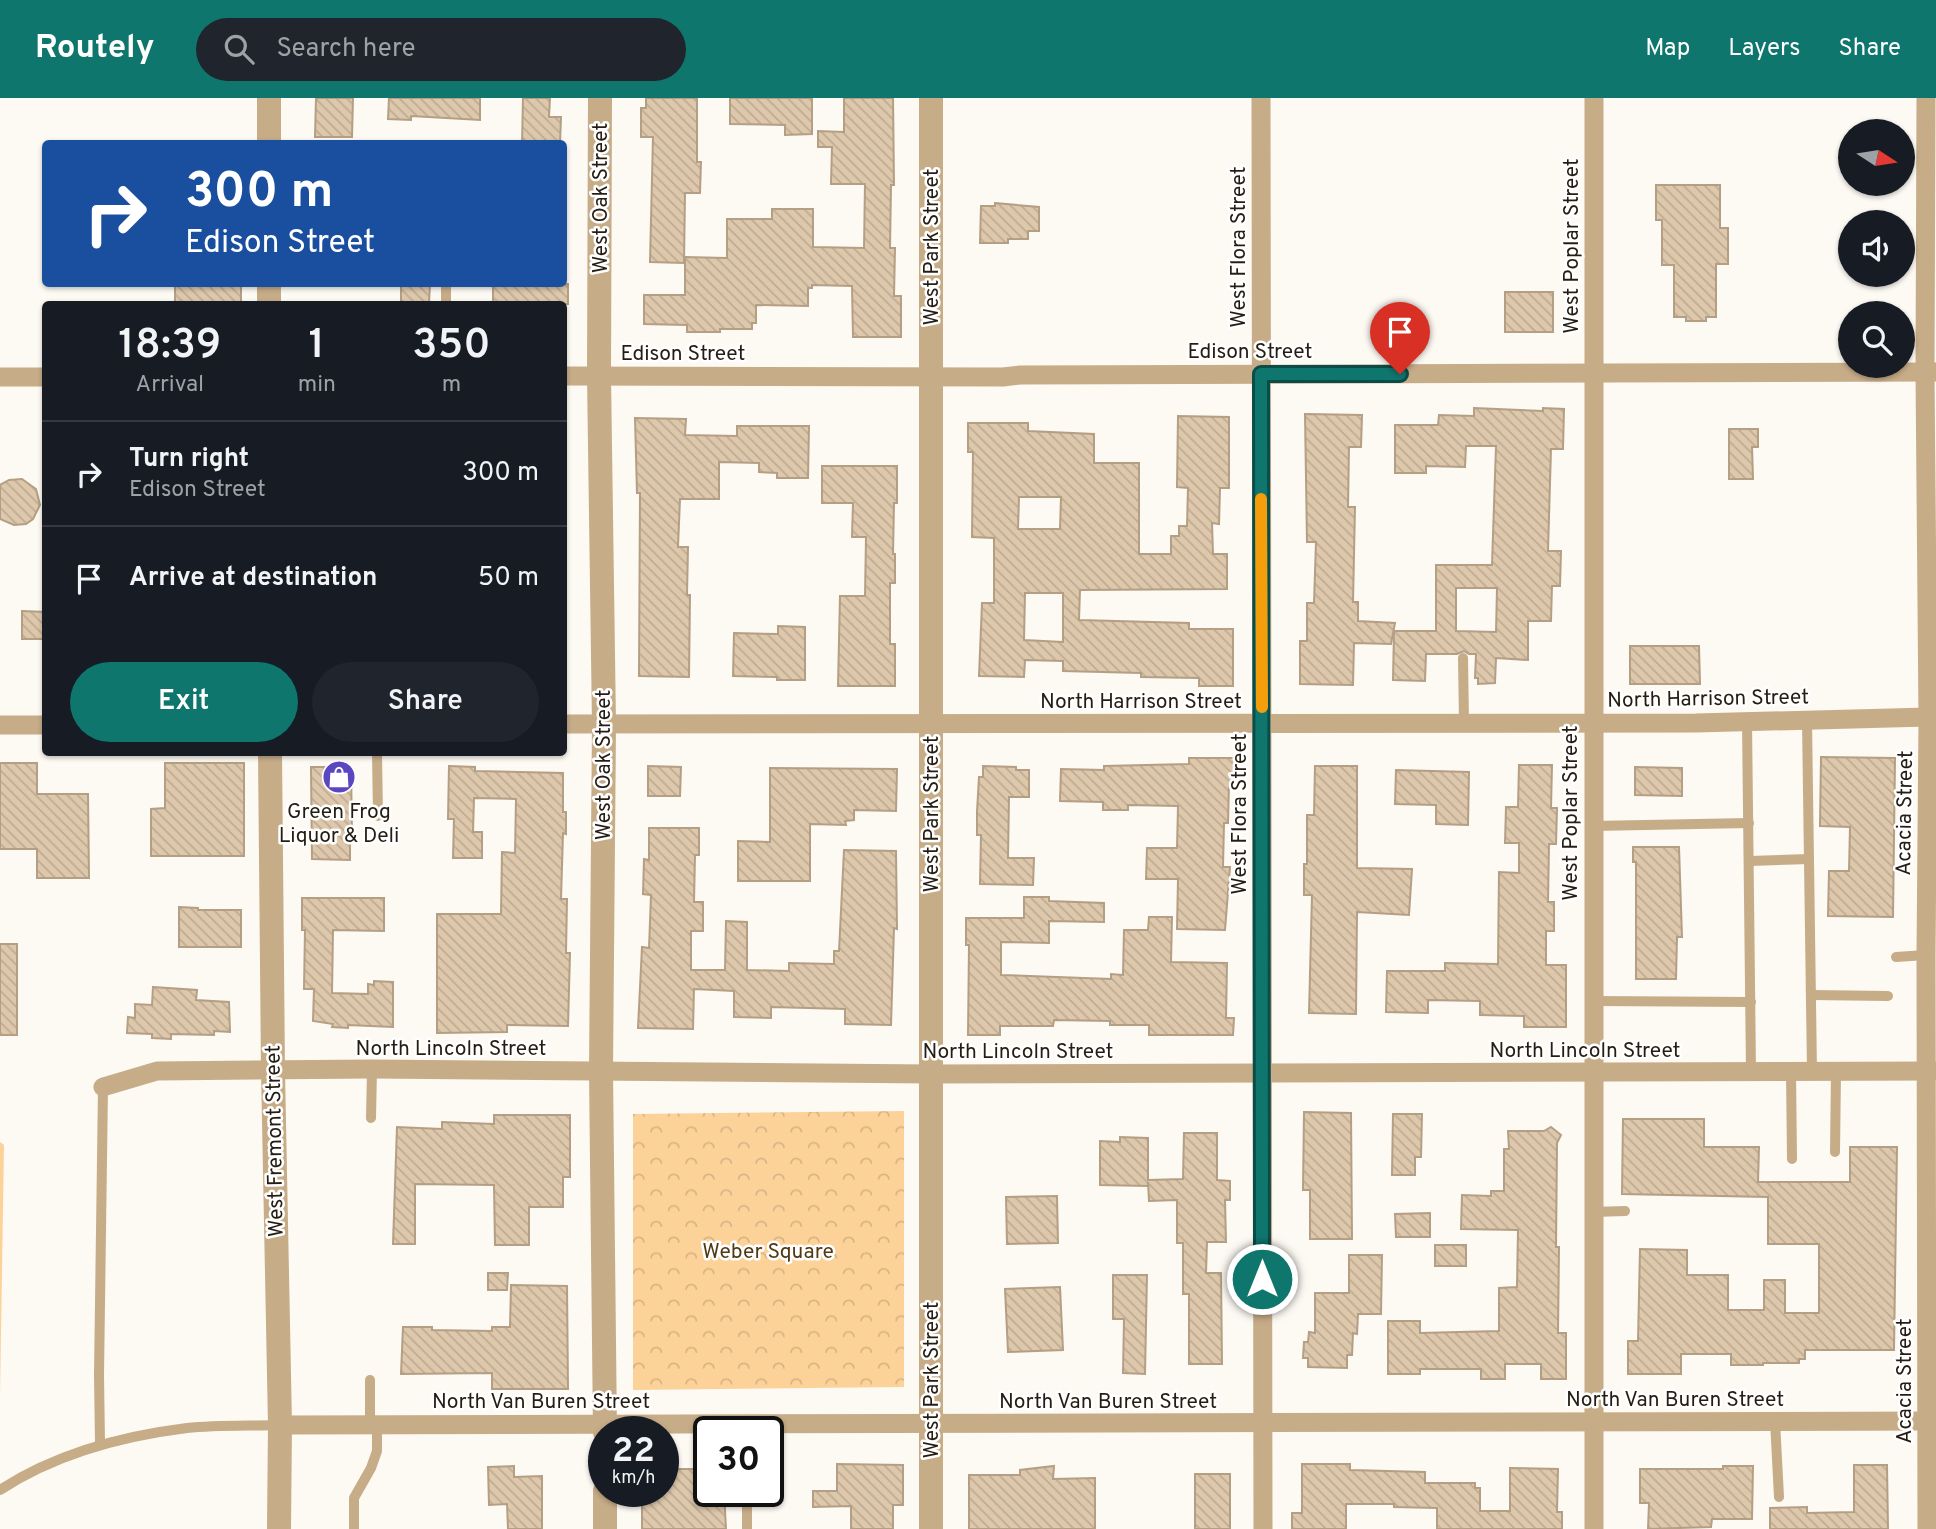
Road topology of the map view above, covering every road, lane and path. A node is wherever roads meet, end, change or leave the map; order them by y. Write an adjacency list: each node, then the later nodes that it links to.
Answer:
1 (269, 98): 7 (street)
2 (600, 98): 12 (street, West Oak Street)
3 (931, 98): 13 (street, West Park Street)
4 (1261, 98): 9 (street, West Flora Street)
5 (1594, 98): 10 (street, West Poplar Street)
6 (1926, 98): 8 (street, Acacia Street)
7 (269, 140)
8 (1930, 373): 10 (street, Edison Street); 17 (street, Acacia Street)
9 (1261, 374): 10 (street, Edison Street); 13 (street, Edison Street); 20 (street, West Flora Street)
10 (1593, 374): 22 (street, West Poplar Street)
11 (567, 376): 12 (street, Edison Street)
12 (599, 376): 13 (street, Edison Street); 24 (street, West Oak Street)
13 (931, 376): 27 (street, West Park Street)
14 (0, 377): 15 (street)
15 (42, 377)
16 (1463, 659): 21 (lane)
17 (1932, 717): 18 (street, North Harrison Street); 35 (street, Acacia Street)
18 (1807, 720): 19 (street, North Harrison Street); 33 (lane)
19 (1747, 722): 22 (street, North Harrison Street); 31 (lane)
20 (1262, 723): 21 (street, North Harrison Street); 27 (street, North Harrison Street); 50 (street, West Flora Street)
21 (1464, 723): 22 (street, North Harrison Street)
22 (1593, 723): 32 (street, West Poplar Street)
23 (567, 724): 24 (street, North Harrison Street)
24 (604, 724): 27 (street, North Harrison Street); 43 (street, West Oak Street)
25 (0, 725): 26 (street)
26 (42, 725)
27 (931, 725): 51 (street, West Park Street)
28 (270, 756): 42 (street, West Fremont Street)
29 (377, 756): 30 (lane)
30 (378, 816)
31 (1749, 823): 32 (lane); 34 (lane)
32 (1593, 826): 39 (street, West Poplar Street)
33 (1809, 859): 34 (lane); 37 (lane)
34 (1750, 861): 40 (lane)
35 (1926, 956): 36 (lane); 44 (street, Acacia Street)
36 (1896, 957)
37 (1811, 995): 38 (lane); 48 (lane)
38 (1888, 996)
39 (1593, 1001): 40 (lane); 45 (street, West Poplar Street)
40 (1751, 1002): 46 (lane)
41 (372, 1069): 42 (street, North Lincoln Street); 43 (street, North Lincoln Street); 53 (lane)
42 (273, 1071): 52 (street, North Lincoln Street); 66 (street, West Fremont Street)
43 (601, 1071): 51 (street, North Lincoln Street); 59 (street, West Oak Street)
44 (1931, 1071): 49 (street, North Lincoln Street); 60 (street, Acacia Street)
45 (1593, 1072): 46 (street, North Lincoln Street); 50 (street, North Lincoln Street); 57 (street, West Poplar Street)
46 (1751, 1072): 47 (street, North Lincoln Street)
47 (1791, 1072): 48 (street, North Lincoln Street); 55 (lane)
48 (1812, 1072): 49 (street, North Lincoln Street)
49 (1836, 1072): 54 (lane)
50 (1262, 1073): 51 (street, North Lincoln Street); 63 (street, West Flora Street)
51 (932, 1074): 65 (street, West Park Street)
52 (103, 1087): 69 (lane)
53 (371, 1118)
54 (1835, 1152)
55 (1792, 1159)
56 (1625, 1211): 57 (lane)
57 (1593, 1212): 61 (street, West Poplar Street)
58 (370, 1380): 64 (lane)
59 (605, 1416)
60 (1931, 1421): 62 (street, North Van Buren Street); 81 (street, Acacia Street)
61 (1593, 1422): 62 (street, North Van Buren Street); 63 (street, North Van Buren Street); 80 (street, West Poplar Street)
62 (1775, 1422): 71 (lane)
63 (1263, 1423): 65 (street, North Van Buren Street); 79 (street, West Flora Street)
64 (374, 1424): 66 (street, North Van Buren Street); 67 (street, North Van Buren Street); 75 (lane)
65 (931, 1424): 68 (street, North Van Buren Street); 78 (street, West Park Street)
66 (280, 1425): 69 (lane); 74 (street, West Fremont Street)
67 (588, 1427)
68 (784, 1427)
69 (100, 1444): 70 (lane)
70 (0, 1490)
71 (1779, 1497)
72 (605, 1507): 76 (street)
73 (747, 1507): 77 (lane)
74 (279, 1529)
75 (354, 1529)
76 (605, 1529)
77 (747, 1529)
78 (931, 1529)
79 (1263, 1529)
80 (1594, 1529)
81 (1927, 1529)

